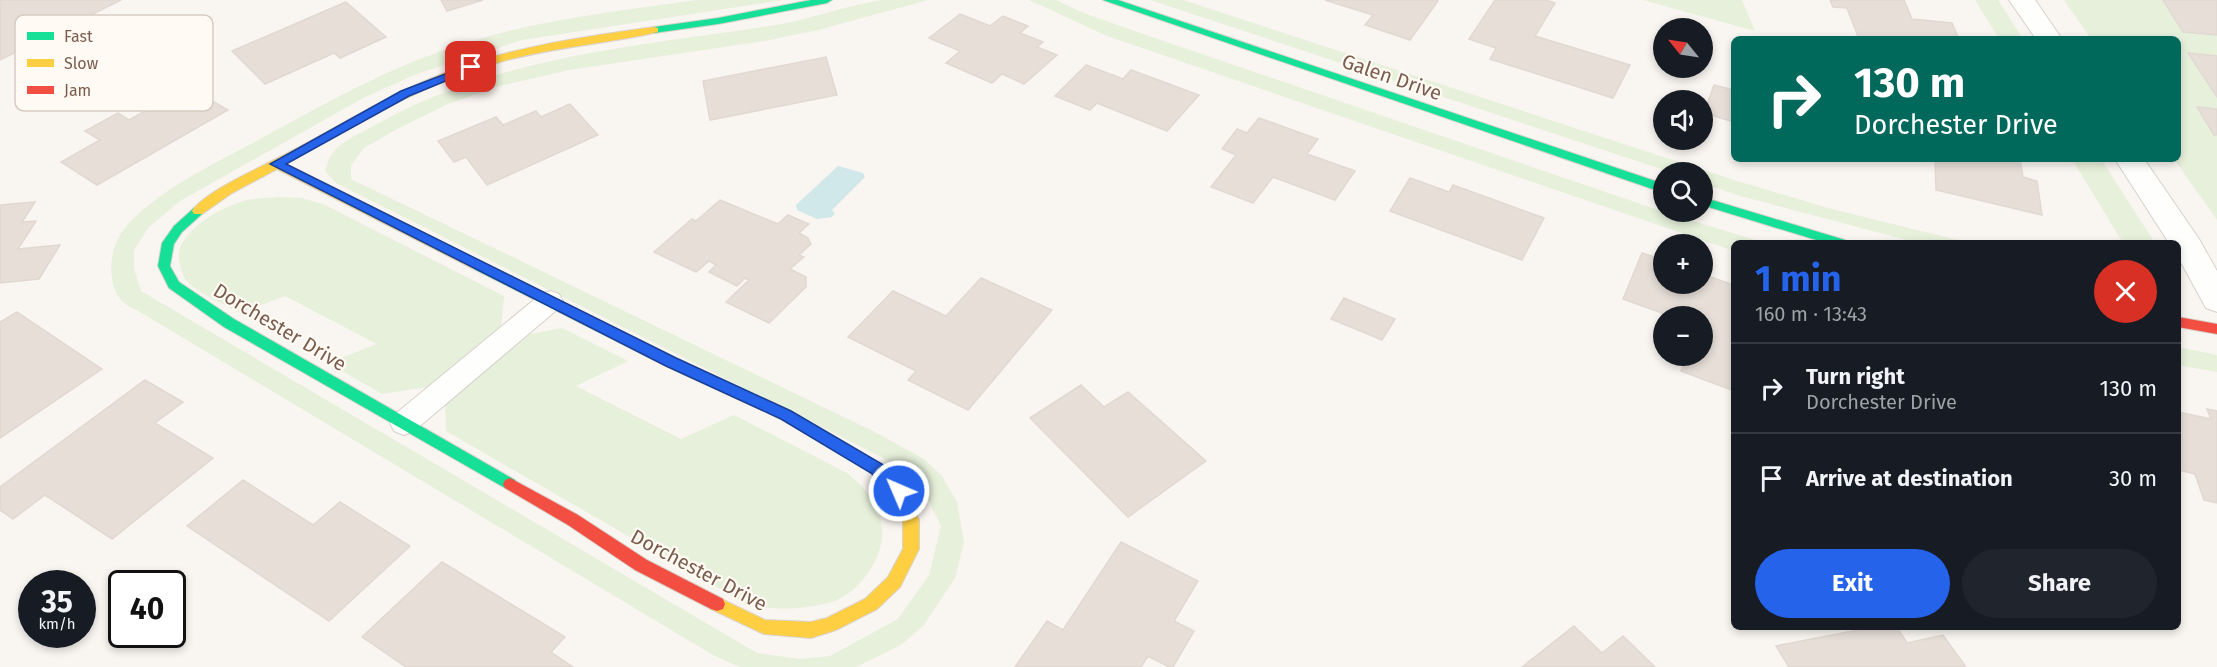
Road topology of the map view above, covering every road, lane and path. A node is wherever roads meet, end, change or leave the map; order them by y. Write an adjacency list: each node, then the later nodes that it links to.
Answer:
1 (827, 0): 6 (street, Dorchester Drive)
2 (1108, 0): 7 (street, Galen Drive)
3 (2022, 0): 4 (street)
4 (2047, 36)
5 (2131, 162): 11 (street)
6 (276, 164): 10 (street, Dorchester Drive); 14 (street, Dorchester Drive)
7 (1653, 185)
8 (1713, 204): 9 (street)
9 (1831, 240)
10 (550, 300): 14 (lane); 14 (street, Dorchester Drive)
11 (2217, 300)
12 (2181, 323): 13 (street)
13 (2217, 329)
14 (405, 423)

